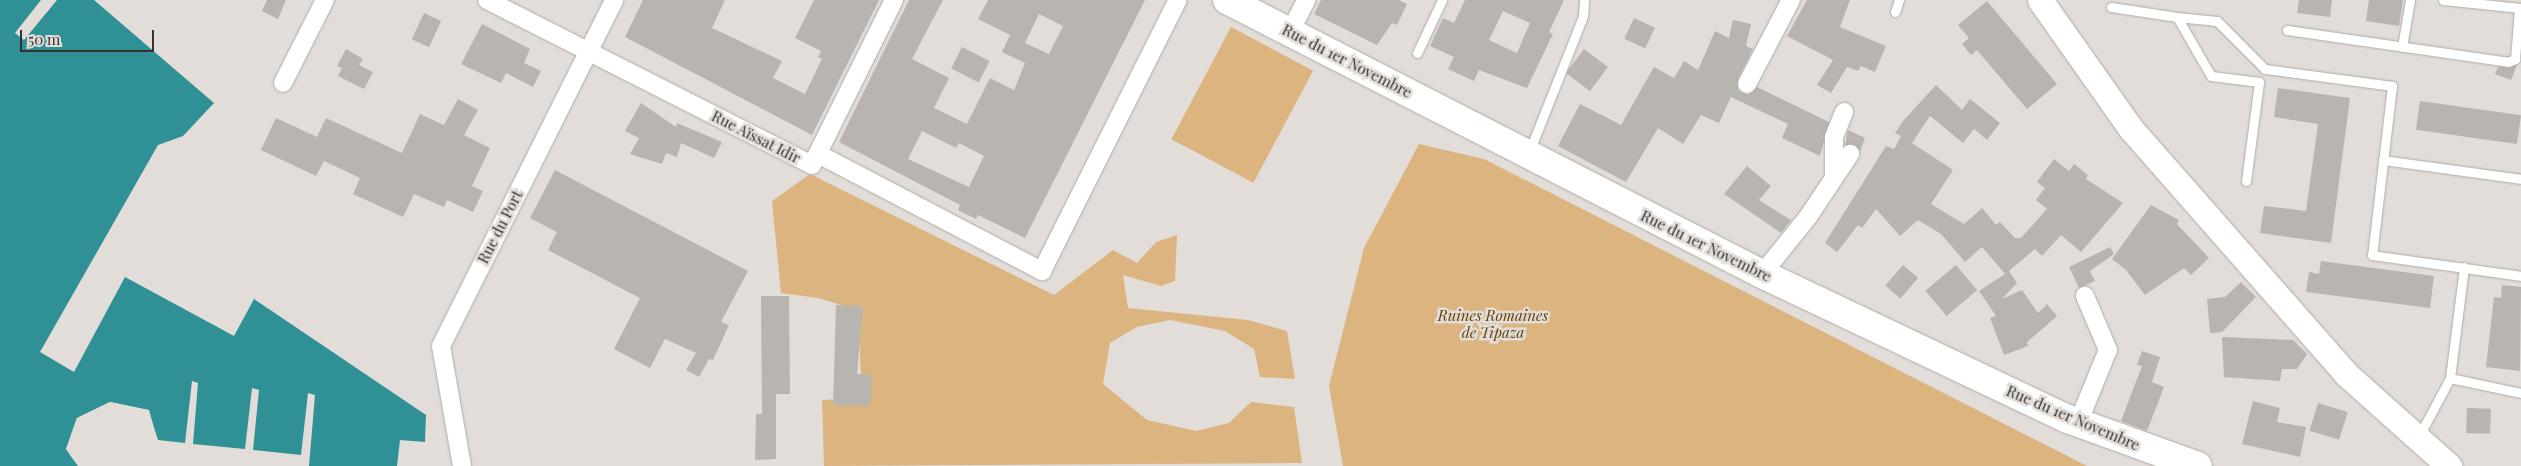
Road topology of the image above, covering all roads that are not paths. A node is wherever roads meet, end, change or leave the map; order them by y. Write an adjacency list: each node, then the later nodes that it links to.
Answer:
1 (324, 0): 26 (street)
2 (487, 0): 22 (street)
3 (614, 0): 22 (street, Rue du Port)
4 (894, 0): 30 (street, Rue Aïssat Idir)
5 (1178, 0): 30 (street)
6 (1228, 0): 20 (main road, Rue du 1er Novembre)
7 (1306, 0): 20 (street)
8 (1442, 0): 23 (lane)
9 (1584, 0): 29 (lane)
10 (1791, 0): 27 (street)
11 (1899, 0): 17 (lane)
12 (2040, 0): 43 (main road)
13 (2410, 0): 21 (lane)
14 (2443, 0): 16 (lane)
15 (2111, 7): 18 (lane)
16 (2520, 8): 21 (lane)
17 (1895, 12)
18 (2177, 17): 24 (lane); 25 (lane)
19 (2287, 30): 21 (lane)
20 (1290, 32): 29 (main road, Rue du 1er Novembre)
21 (2402, 47)
22 (588, 53): 30 (street, Rue Aïssat Idir); 44 (street, Rue du Port)
23 (1417, 53)
24 (2265, 70): 25 (lane); 32 (lane)
25 (2259, 82): 35 (lane)
26 (283, 83)
27 (1747, 84)
28 (1844, 112): 33 (street)
29 (1529, 152): 37 (main road, Rue du 1er Novembre)
30 (818, 154)
31 (1850, 154): 33 (street)
32 (2383, 160): 34 (lane); 36 (lane)
33 (1834, 178): 37 (street)
34 (2521, 179)
35 (2246, 181)
36 (2464, 268): 38 (lane); 40 (lane)
37 (1762, 274): 42 (main road, Rue du 1er Novembre)
38 (2521, 276)
39 (2085, 296): 42 (street)
40 (2450, 378): 41 (lane); 43 (lane)
41 (2521, 392)
42 (2078, 423): 45 (main road, Rue du 1er Novembre)
43 (2419, 437): 46 (main road)
44 (462, 466)
45 (2198, 466)
46 (2449, 466)

